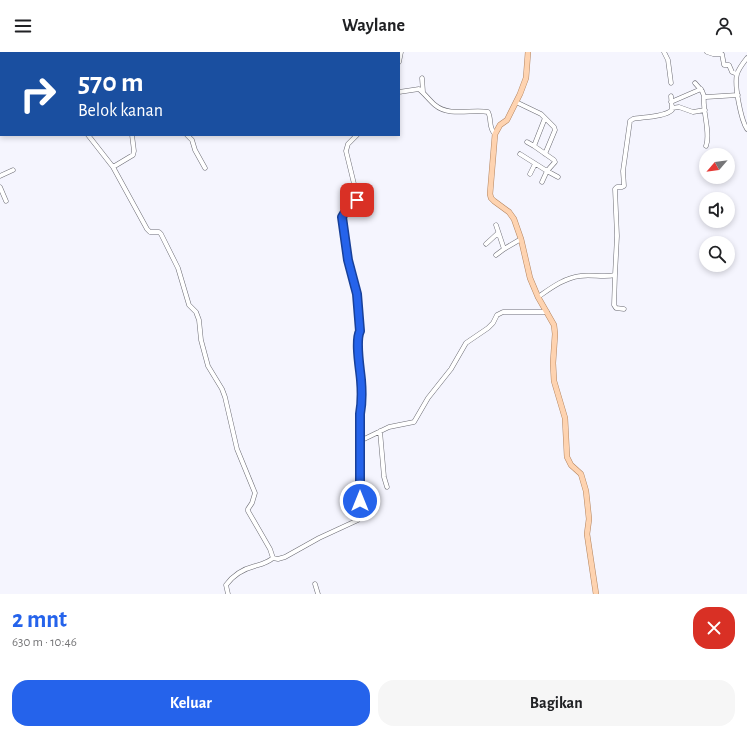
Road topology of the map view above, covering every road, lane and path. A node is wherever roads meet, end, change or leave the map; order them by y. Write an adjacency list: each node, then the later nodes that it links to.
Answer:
1 (528, 52): 15 (main road)
2 (664, 52): 8 (street)
3 (707, 52): 5 (street)
4 (747, 58): 5 (street)
5 (737, 74): 12 (street)
6 (422, 78): 11 (street)
7 (695, 82): 9 (street)
8 (671, 83)
9 (700, 89): 14 (street); 16 (street)
10 (400, 92): 11 (street)
11 (423, 92): 21 (street)
12 (738, 95): 14 (street); 20 (street)
13 (672, 96): 16 (street)
14 (704, 96): 18 (street)
15 (516, 102): 19 (street); 21 (main road)
16 (671, 102): 17 (street)
17 (672, 108): 18 (street); 49 (street)
18 (705, 110): 28 (street)
19 (545, 118): 27 (street); 30 (street)
20 (747, 129)
21 (495, 134): 45 (main road)
22 (89, 136): 32 (street)
23 (132, 136): 32 (street)
24 (188, 136): 33 (street)
25 (356, 136): 54 (street)
26 (527, 142): 27 (street)
27 (534, 146): 30 (street)
28 (706, 146)
29 (520, 154): 31 (street)
30 (545, 154): 36 (street)
31 (535, 164): 36 (street); 37 (street)
32 (113, 167): 56 (street)
33 (205, 168)
34 (0, 170): 38 (street)
35 (12, 170): 38 (street)
36 (548, 171): 39 (street); 40 (street)
37 (530, 174)
38 (1, 175)
39 (558, 177)
40 (542, 182)
41 (0, 187): 42 (street)
42 (6, 201)
43 (496, 226): 44 (street)
44 (498, 233): 46 (street); 47 (street)
45 (521, 239): 47 (street); 50 (main road)
46 (486, 244)
47 (504, 249): 48 (street)
48 (496, 254)
49 (615, 275): 50 (street); 51 (street)
50 (538, 297): 52 (main road)
51 (624, 309)
52 (547, 312): 53 (street); 60 (main road)
53 (380, 431): 54 (street); 55 (street)
54 (360, 441): 56 (street)
55 (387, 487)
56 (272, 558): 58 (street)
57 (314, 584): 59 (street)
58 (228, 594)
59 (318, 594)
60 (596, 594)

